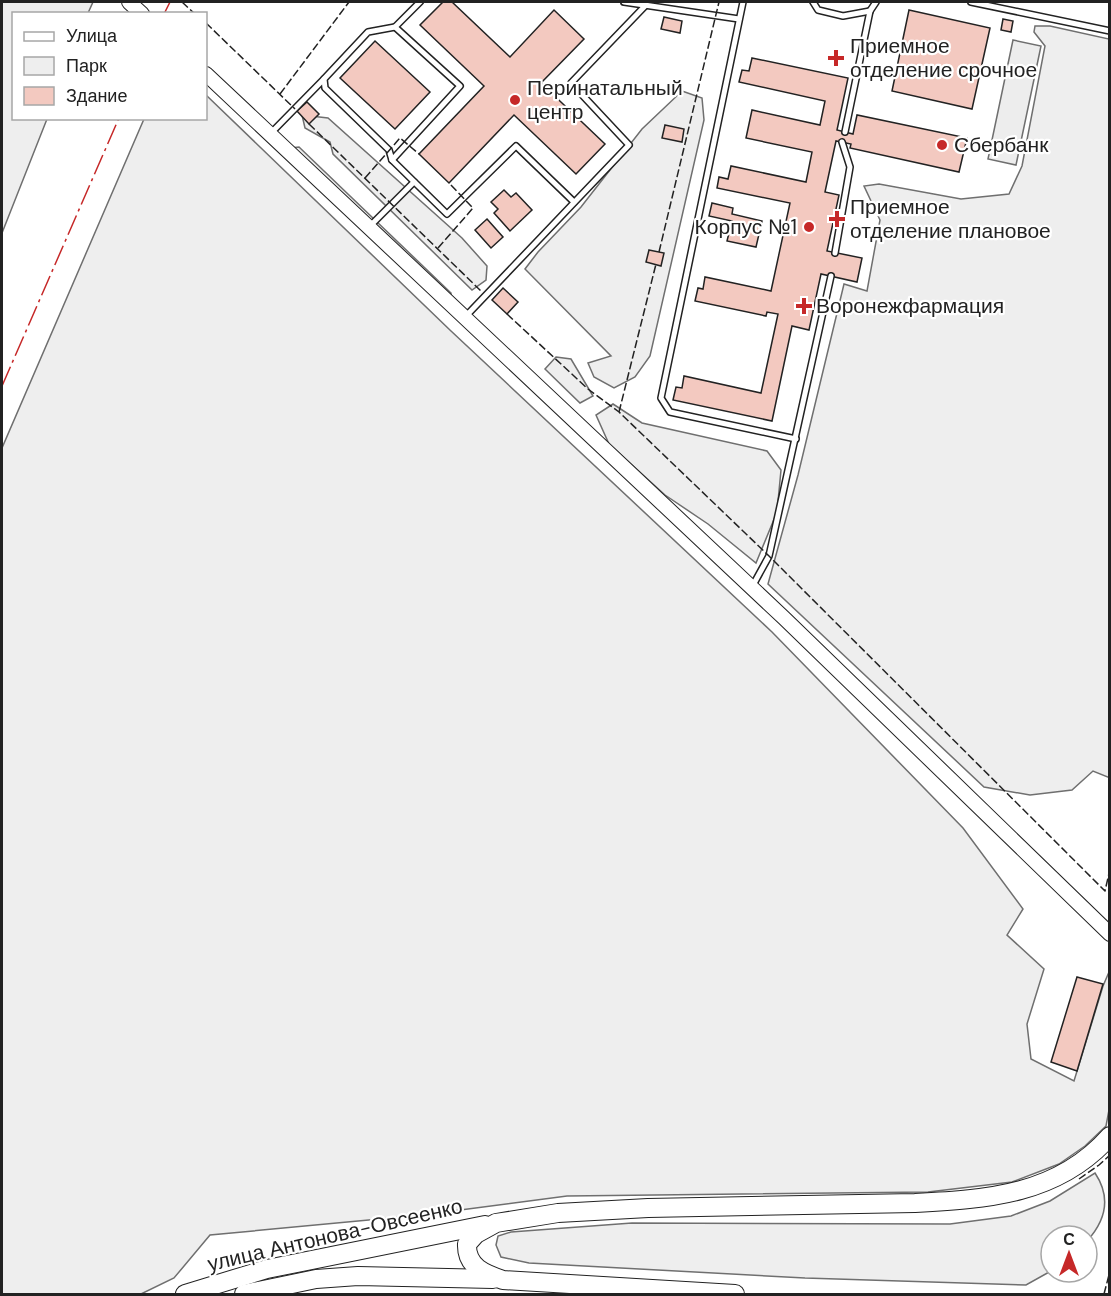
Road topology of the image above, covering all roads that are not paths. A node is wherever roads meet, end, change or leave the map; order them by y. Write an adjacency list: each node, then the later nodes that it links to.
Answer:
1 (420, 2): 12 (lane)
2 (624, 2): 8 (lane)
3 (743, 2): 11 (lane)
4 (813, 2): 10 (lane)
5 (876, 2): 10 (lane)
6 (971, 2): 7 (lane)
7 (1001, 4): 13 (lane)
8 (646, 5): 9 (lane); 21 (lane)
9 (663, 5): 11 (lane)
10 (870, 11): 16 (lane)
11 (739, 19): 26 (lane)
12 (395, 27): 15 (lane); 19 (lane)
13 (1110, 31)
14 (207, 75): 17 (street)
15 (324, 79): 17 (lane); 19 (lane)
16 (844, 132)
17 (270, 134): 22 (street)
18 (842, 142): 23 (lane)
19 (392, 160): 20 (lane)
20 (414, 182): 21 (lane); 22 (lane)
21 (574, 202): 25 (lane)
22 (369, 227): 25 (street)
23 (835, 253)
24 (831, 276): 26 (lane)
25 (465, 318): 27 (street)
26 (796, 439): 27 (lane)
27 (751, 588): 28 (street)
28 (1109, 931)
29 (1110, 1136): 30 (highway, улица Антонова-Овсеенко)
30 (496, 1223): 31 (highway); 32 (highway, улица Антонова-Овсеенко)
31 (503, 1280): 33 (highway, улица Антонова-Овсеенко); 34 (highway, улица Антонова-Овсеенко)
32 (185, 1294)
33 (244, 1294)
34 (735, 1294)

